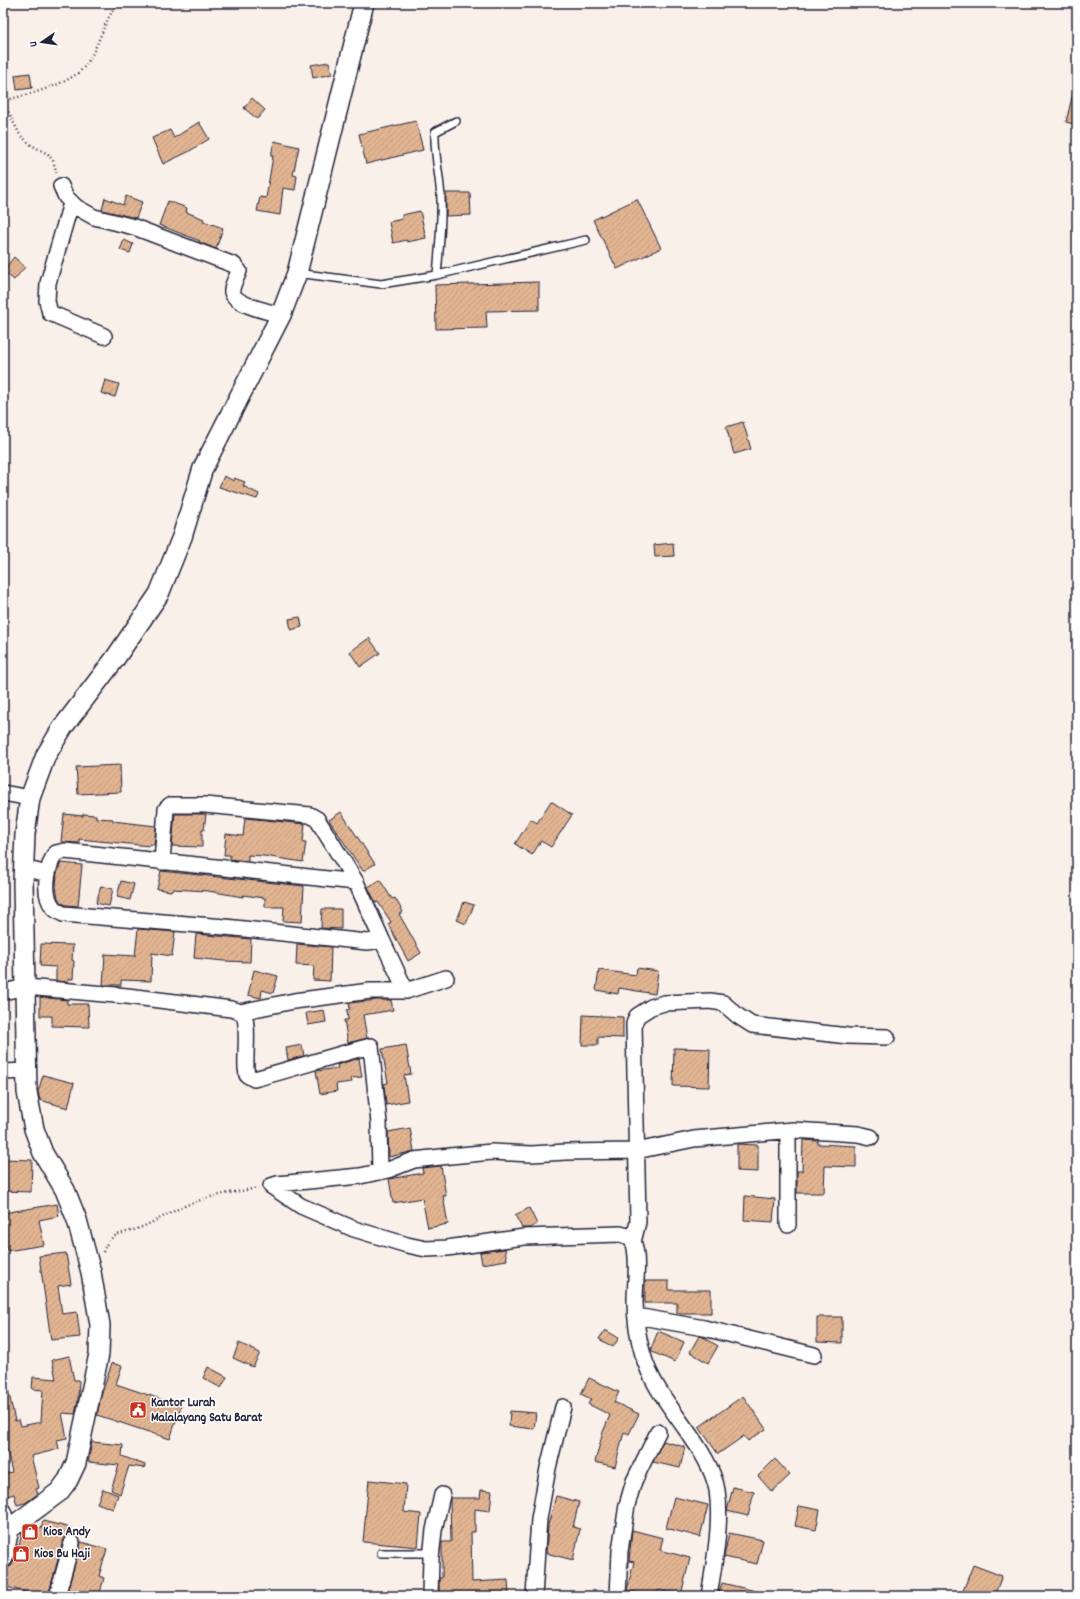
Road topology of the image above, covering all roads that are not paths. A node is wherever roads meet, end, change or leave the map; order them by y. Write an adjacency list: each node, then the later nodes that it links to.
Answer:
1 (364, 3): 6 (street)
2 (456, 121): 7 (lane)
3 (61, 186): 4 (street)
4 (71, 203): 8 (street); 9 (street)
5 (586, 240): 7 (lane)
6 (297, 273): 7 (lane); 8 (street)
7 (437, 275)
8 (281, 315): 11 (street)
9 (104, 336)
10 (3, 792): 11 (street)
11 (30, 798): 13 (street)
12 (162, 862): 14 (street); 15 (street); 15 (street)
13 (23, 875): 14 (street); 18 (street)
14 (48, 881): 16 (street)
15 (356, 882): 16 (street)
16 (382, 940): 19 (street)
17 (446, 978): 19 (street)
18 (26, 987): 20 (street); 21 (street); 23 (street)
19 (406, 991): 21 (street)
20 (3, 992)
21 (240, 1012): 28 (street)
22 (887, 1037): 27 (street)
23 (26, 1071): 24 (street); 37 (street)
24 (3, 1072)
25 (788, 1131): 26 (street); 27 (street); 29 (street)
26 (871, 1137)
27 (636, 1151): 28 (street); 30 (street)
28 (380, 1172): 30 (street)
29 (788, 1225)
30 (633, 1242): 31 (street)
31 (636, 1316): 32 (street); 46 (street)
32 (814, 1355)
33 (563, 1407): 44 (street)
34 (658, 1432): 45 (street)
35 (442, 1495): 40 (street)
36 (3, 1511): 37 (street)
37 (9, 1529): 41 (street)
38 (72, 1543): 42 (street)
39 (381, 1553): 40 (lane)
40 (431, 1553): 43 (street)
41 (3, 1558)
42 (57, 1596)
43 (430, 1596)
44 (534, 1596)
45 (618, 1596)
46 (709, 1596)

